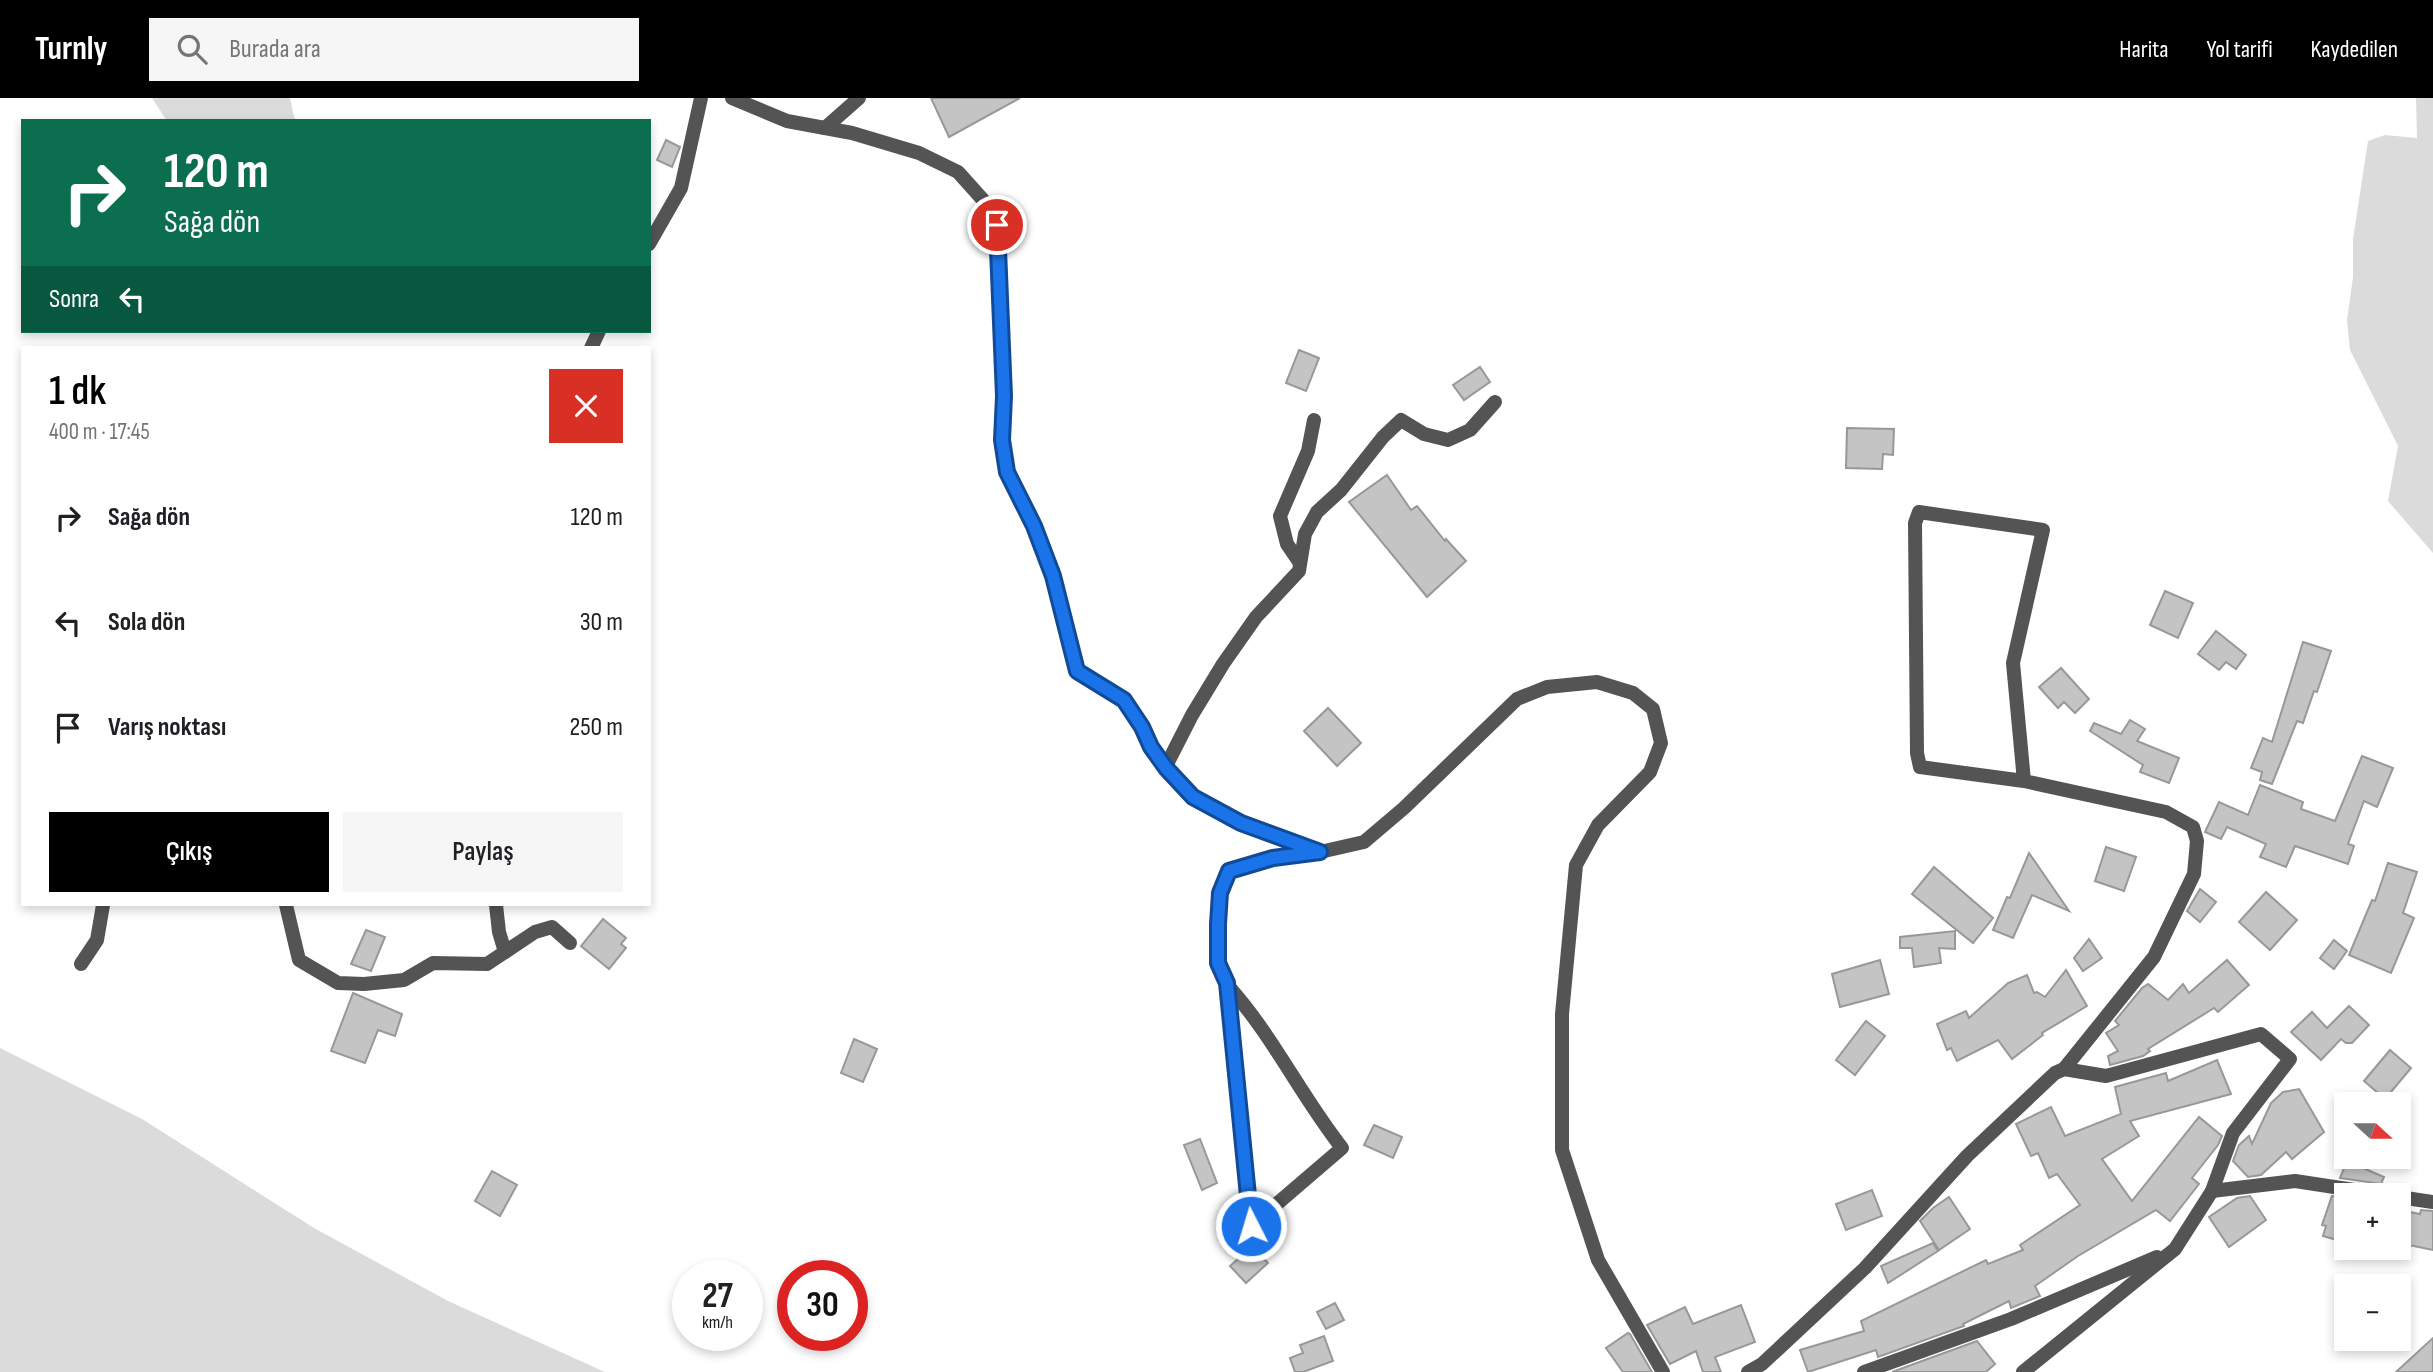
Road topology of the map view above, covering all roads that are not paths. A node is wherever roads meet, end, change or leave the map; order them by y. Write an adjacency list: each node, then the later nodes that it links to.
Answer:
1 (716, 98): 4 (street)
2 (732, 98): 5 (street)
3 (859, 98): 5 (street)
4 (701, 101): 6 (street)
5 (825, 128): 10 (street)
6 (651, 240)
7 (1494, 402): 9 (street)
8 (1314, 420): 9 (street)
9 (1300, 563): 10 (street)
10 (1166, 768): 12 (street)
11 (2024, 781): 11 (street); 20 (street)
12 (1320, 852): 19 (street); 26 (street)
13 (103, 906): 18 (street)
14 (286, 906): 17 (street)
15 (496, 906): 17 (street)
16 (570, 943): 17 (street)
17 (505, 952)
18 (81, 964)
19 (1227, 983): 19 (street)
20 (2064, 1069): 22 (street); 27 (street)
21 (2334, 1187): 22 (street)
22 (2212, 1191): 25 (street)
23 (2411, 1199): 24 (street)
24 (2433, 1202)
25 (2175, 1249): 28 (street); 29 (street)
26 (1662, 1372)
27 (1748, 1372)
28 (1864, 1372)
29 (2022, 1372)

